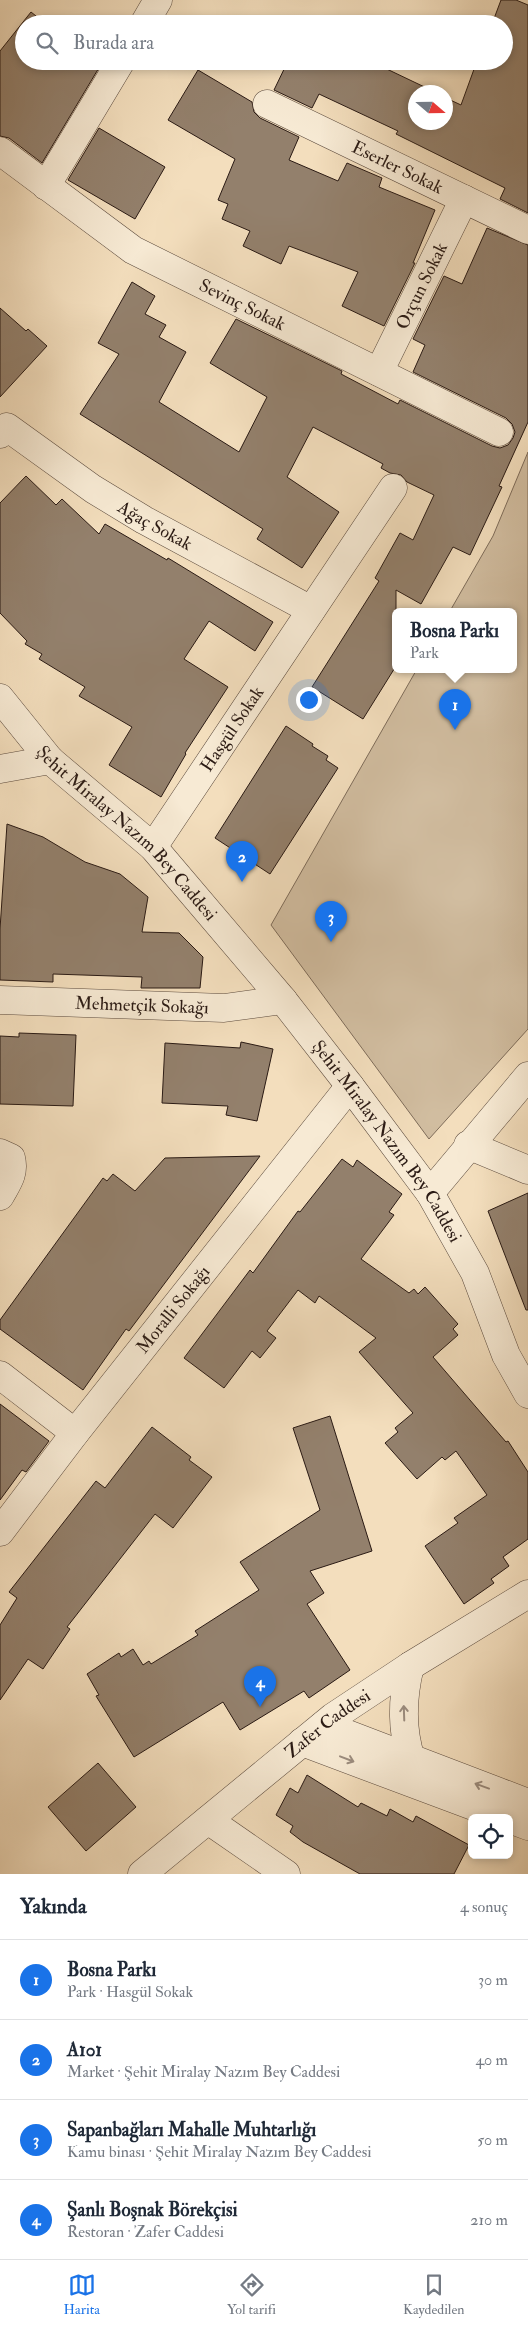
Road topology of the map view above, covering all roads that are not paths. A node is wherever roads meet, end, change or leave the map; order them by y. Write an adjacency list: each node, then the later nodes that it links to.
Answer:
1 (158, 0): 2 (street)
2 (149, 15)
3 (116, 70): 6 (street)
4 (267, 104): 7 (street, Eserler Sokak)
5 (0, 151): 6 (street, Sevinç Sokak)
6 (46, 186): 9 (street, Sevinç Sokak)
7 (464, 199): 8 (street, Eserler Sokak); 9 (street, Orçun Sokak)
8 (528, 230)
9 (379, 372): 11 (street, Sevinç Sokak)
10 (4, 430): 13 (street, Ağaç Sokak)
11 (499, 432)
12 (393, 488): 13 (street, Hasgül Sokak)
13 (311, 610): 17 (street, Hasgül Sokak)
14 (0, 698): 15 (street, Şehit Miralay Nazım Bey Caddesi)
15 (50, 760): 16 (street); 17 (street, Şehit Miralay Nazım Bey Caddesi)
16 (0, 769)
17 (153, 847): 19 (street, Şehit Miralay Nazım Bey Caddesi)
18 (0, 1000): 19 (street, Mehmetçik Sokağı)
19 (284, 1000): 21 (street, Şehit Miralay Nazım Bey Caddesi)
20 (528, 1076): 22 (street)
21 (350, 1086): 25 (street, Şehit Miralay Nazım Bey Caddesi); 29 (street, Moralli Sokağı)
22 (468, 1145): 24 (street); 25 (street)
23 (0, 1152): 26 (street)
24 (528, 1170)
25 (430, 1193): 28 (street, Şehit Miralay Nazım Bey Caddesi)
26 (0, 1196)
27 (0, 1375): 29 (street)
28 (528, 1394)
29 (75, 1433): 30 (street, Moralli Sokağı)
30 (0, 1532)
31 (528, 1594): 32 (street, Zafer Caddesi)
32 (410, 1666): 33 (street, Zafer Caddesi); 35 (street, one-way to 32)
33 (324, 1725): 34 (street, Zafer Caddesi); 35 (street)
34 (302, 1742): 37 (street, one-way to 37); 38 (street, Zafer Caddesi)
35 (411, 1759): 36 (street, one-way to 35)
36 (528, 1803)
37 (494, 1814)
38 (208, 1820): 41 (street, Zafer Caddesi); 42 (street)
39 (513, 1820): 40 (street)
40 (528, 1826)
41 (142, 1874)
42 (286, 1874)

